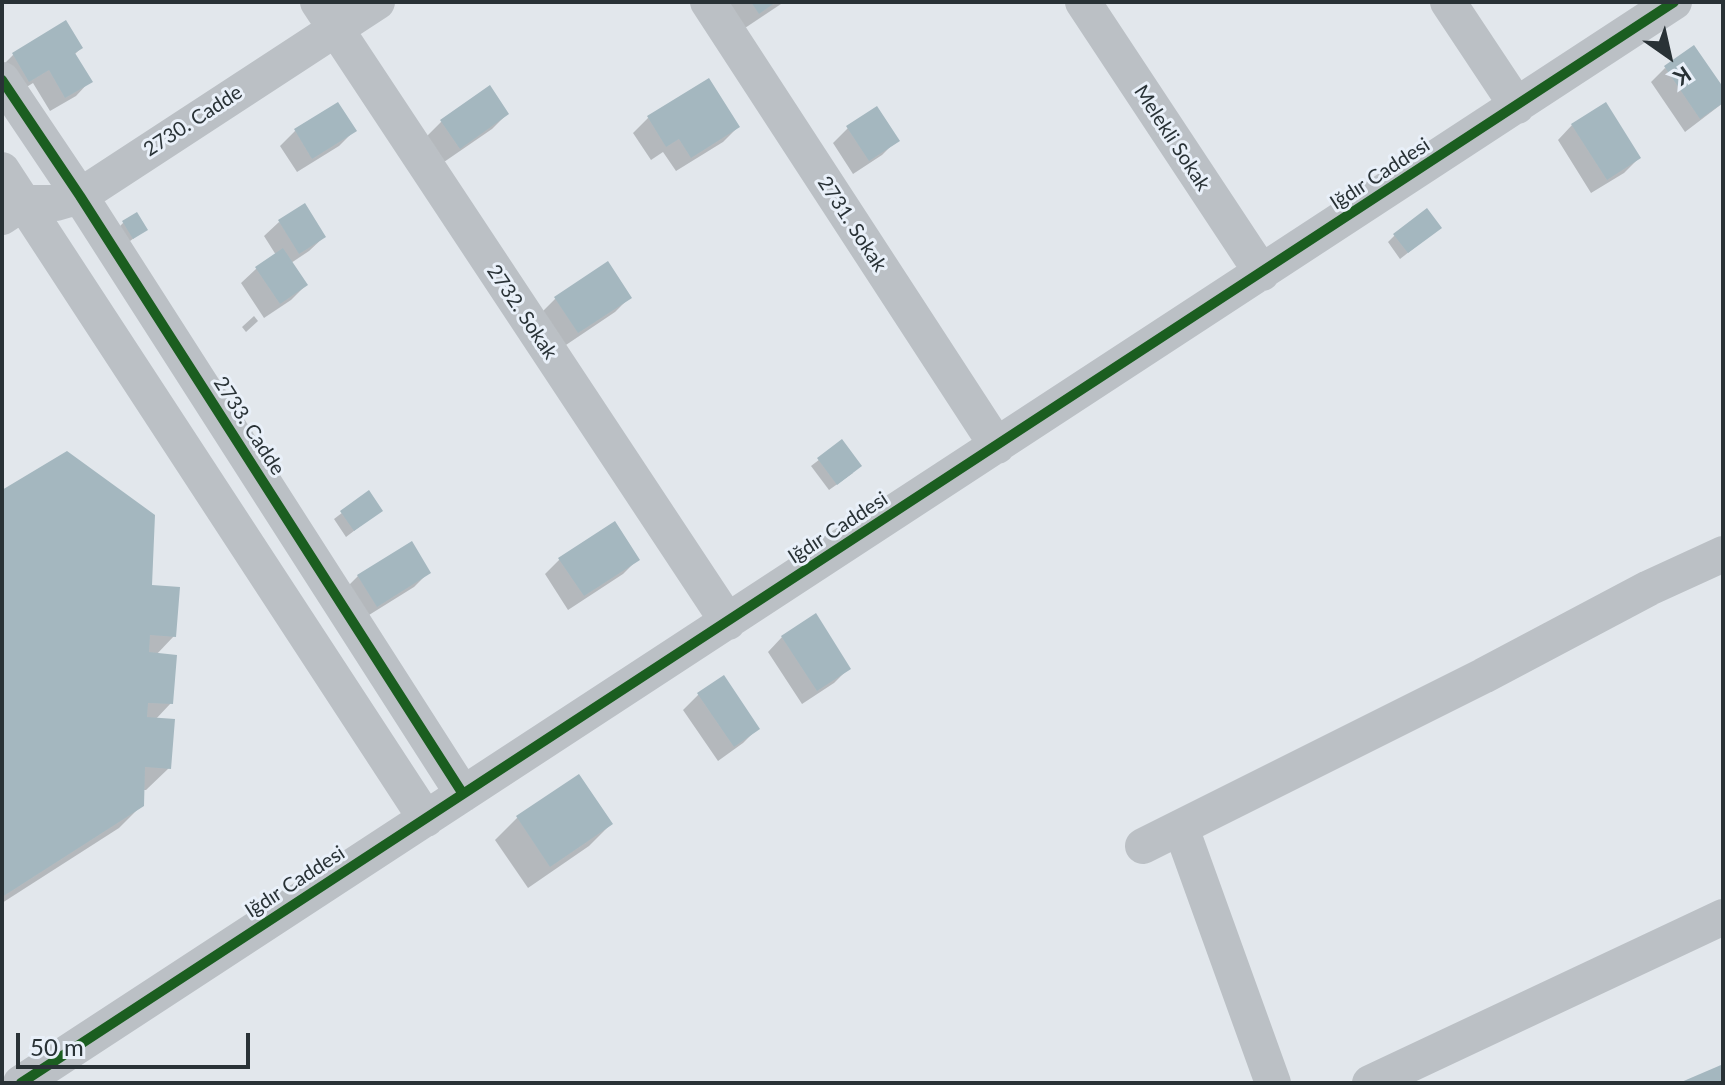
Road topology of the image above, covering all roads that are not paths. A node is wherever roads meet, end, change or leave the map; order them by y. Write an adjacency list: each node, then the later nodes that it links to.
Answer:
1 (377, 2): 6 (street, 2730. Cadde)
2 (708, 2): 13 (street, 2731. Sokak)
3 (1083, 2): 12 (street, Melekli Sokak)
4 (1448, 2): 8 (street)
5 (1674, 2): 8 (street, Iğdır Caddesi)
6 (326, 16): 10 (street, 2730. Cadde); 15 (street, 2732. Sokak)
7 (2, 80): 10 (street, 2733. Cadde)
8 (1517, 106): 12 (street, Iğdır Caddesi)
9 (2, 170): 11 (street)
10 (80, 196): 11 (street, 2730. Cadde); 16 (street, 2733. Cadde)
11 (13, 210): 17 (street)
12 (1262, 273): 13 (street, Iğdır Caddesi)
13 (997, 446): 15 (street, Iğdır Caddesi)
14 (1723, 554): 18 (street)
15 (728, 622): 16 (street, Iğdır Caddesi)
16 (463, 794): 17 (street, Iğdır Caddesi)
17 (426, 819): 21 (street, Iğdır Caddesi)
18 (1181, 828): 19 (street); 22 (street)
19 (1143, 846)
20 (1723, 917): 23 (street)
21 (21, 1083)
22 (1273, 1083)
23 (1370, 1083)

